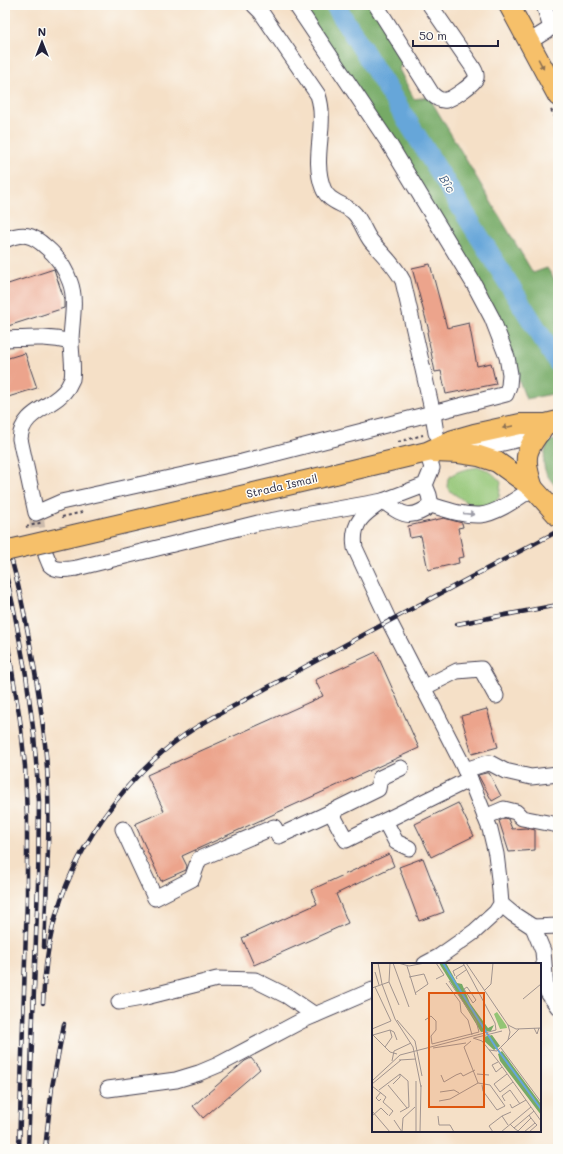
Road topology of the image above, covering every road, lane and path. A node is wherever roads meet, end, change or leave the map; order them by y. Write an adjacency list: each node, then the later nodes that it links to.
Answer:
1 (254, 5): 12 (lane)
2 (296, 5): 12 (lane)
3 (376, 5): 4 (lane)
4 (430, 5)
5 (509, 5): 7 (main road)
6 (544, 5): 7 (lane)
7 (529, 42): 8 (main road, one-way to 8)
8 (558, 96)
9 (5, 240): 11 (lane)
10 (7, 339): 11 (lane)
11 (71, 342): 12 (lane)
12 (433, 414): 14 (lane)
13 (550, 429): 15 (main road, Strada Ismail, one-way to 15); 16 (lane); 18 (main road)
14 (436, 433)
15 (427, 452): 16 (main road); 17 (lane); 24 (main road, Strada Ismail, bridge)
16 (459, 453): 18 (main road)
17 (425, 485): 19 (lane); 20 (lane)
18 (533, 488): 20 (lane, one-way to 18); 21 (main road)
19 (383, 501): 20 (lane); 25 (lane); 26 (lane)
20 (432, 505)
21 (558, 516)
22 (43, 522): 23 (path, bridge)
23 (26, 527)
24 (5, 551)
25 (46, 555)
26 (424, 688): 27 (lane); 29 (lane)
27 (496, 696)
28 (401, 768): 31 (lane)
29 (467, 774): 30 (lane); 32 (lane); 33 (lane)
30 (558, 774)
31 (331, 812): 33 (lane); 35 (lane)
32 (485, 817): 34 (lane); 37 (lane)
33 (385, 821): 36 (lane)
34 (558, 825)
35 (123, 829)
36 (409, 848)
37 (501, 904): 39 (lane); 40 (lane)
38 (558, 926): 39 (lane)
39 (533, 927): 43 (lane)
40 (428, 963)
41 (372, 990): 44 (lane)
42 (119, 1002): 44 (lane)
43 (558, 1007)
44 (315, 1015): 45 (lane)
45 (108, 1089)

